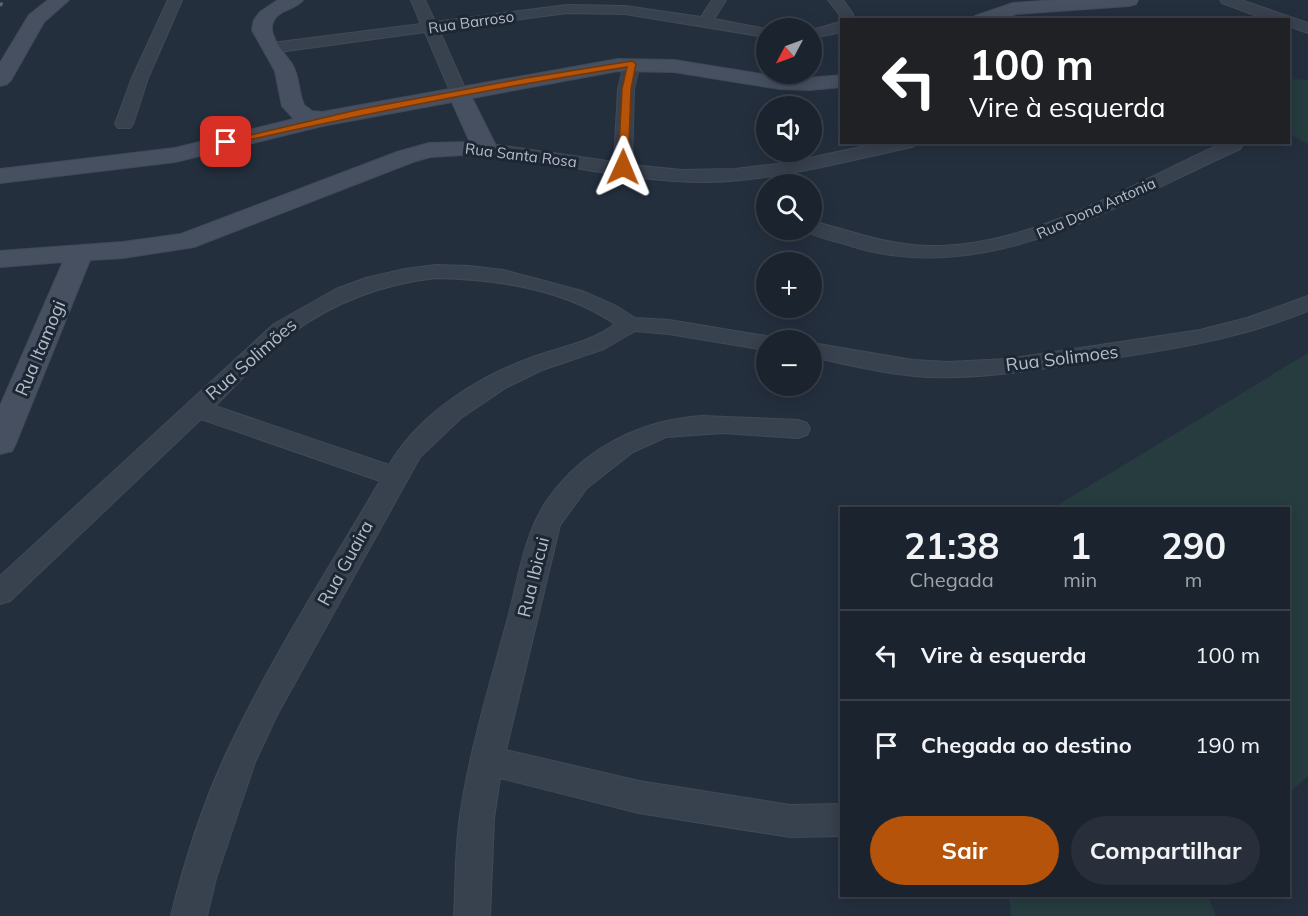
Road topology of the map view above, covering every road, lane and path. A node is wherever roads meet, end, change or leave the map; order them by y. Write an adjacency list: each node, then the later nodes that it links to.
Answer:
1 (60, 0): 21 (main road)
2 (175, 0): 26 (street)
3 (294, 0): 19 (main road)
4 (418, 0): 15 (street)
5 (719, 0): 12 (street)
6 (835, 0): 9 (street)
7 (1129, 0): 10 (main road)
8 (1227, 0): 11 (street)
9 (846, 18)
10 (988, 18)
11 (1278, 18)
12 (705, 22): 15 (street, Rua Barroso); 17 (street, Rua Barroso)
13 (1290, 22): 16 (street)
14 (840, 27): 18 (street)
15 (431, 28): 19 (street, Rua Barroso); 23 (street)
16 (1308, 28)
17 (756, 31)
18 (822, 31)
19 (272, 48): 24 (main road)
20 (632, 64): 22 (main road); 23 (main road); 31 (street)
21 (0, 80)
22 (840, 81)
23 (459, 93): 25 (main road); 30 (main road)
24 (292, 105): 25 (main road); 27 (main road)
25 (322, 119): 27 (main road)
26 (124, 124)
27 (262, 132): 33 (main road)
28 (896, 144): 32 (street, Rua Santa Rosa)
29 (1234, 146): 35 (street, Rua Dona Antonia)
30 (485, 148): 31 (street, Rua Santa Rosa); 36 (main road, Rua Santa Rosa)
31 (623, 167): 32 (street, Rua Santa Rosa)
32 (752, 173): 34 (street)
33 (0, 176)
34 (756, 177)
35 (822, 230)
36 (80, 253): 37 (main road, Rua Santa Rosa); 44 (main road, Rua Itamogi)
37 (0, 258)
38 (1308, 303): 41 (street, Rua Solimoes)
39 (630, 324): 40 (street); 42 (street, Rua Solimões); 45 (street, Rua Guaira)
40 (756, 341)
41 (822, 352)
42 (196, 408): 45 (street); 46 (street, Rua Solimões)
43 (798, 429): 47 (street, Rua Ibicui)
44 (0, 444)
45 (394, 476): 49 (street, Rua Guaira)
46 (0, 593)
47 (487, 760): 48 (street); 50 (street, Rua Ibicui)
48 (840, 819)
49 (189, 916)
50 (472, 916)

